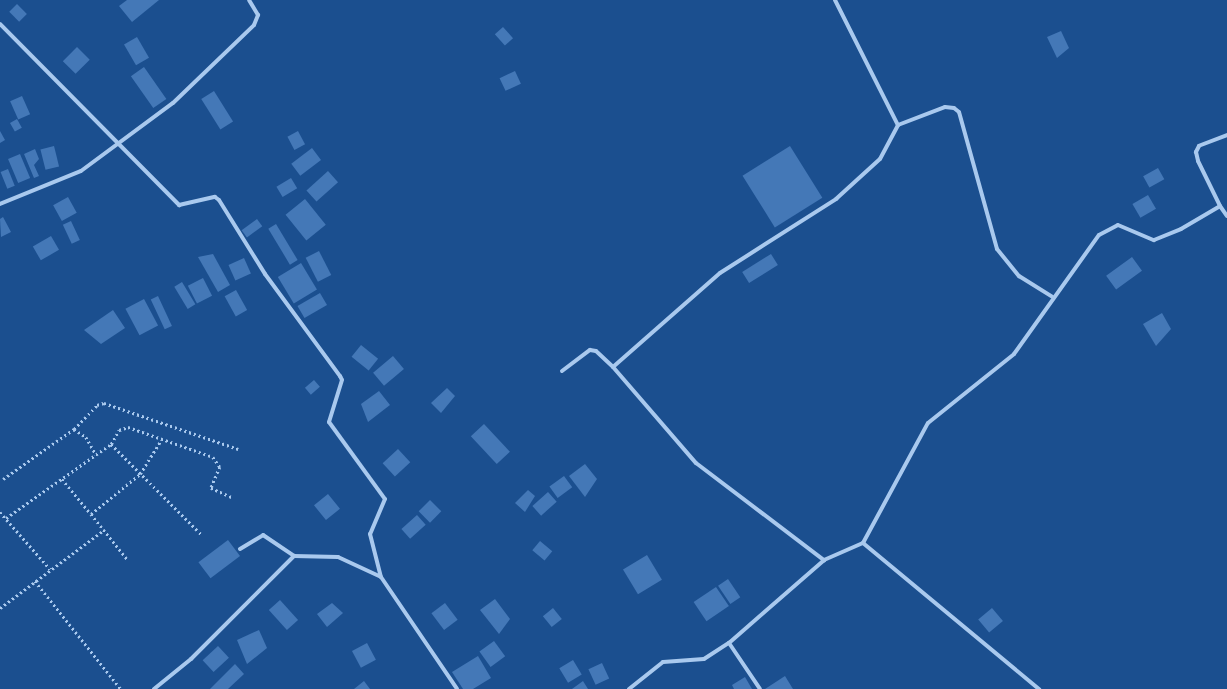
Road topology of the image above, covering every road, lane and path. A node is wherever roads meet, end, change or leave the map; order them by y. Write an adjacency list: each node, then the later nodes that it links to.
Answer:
1 (249, 0): 6 (street)
2 (835, 0): 4 (street)
3 (0, 24): 6 (street)
4 (898, 125): 10 (street); 11 (street)
5 (1227, 135): 8 (street)
6 (118, 145): 7 (street); 33 (street)
7 (0, 204)
8 (1220, 206): 9 (street); 10 (street)
9 (1227, 216)
10 (1052, 297): 27 (street)
11 (613, 367): 12 (street); 31 (street)
12 (562, 372)
13 (74, 429): 16 (path); 17 (path); 20 (path)
14 (161, 441): 15 (path); 18 (path); 21 (path)
15 (111, 444): 17 (path); 18 (path)
16 (238, 449)
17 (96, 454): 19 (path)
18 (140, 474): 23 (path); 26 (path)
19 (62, 478): 23 (path); 24 (path)
20 (3, 479)
21 (234, 498)
22 (0, 512): 24 (path)
23 (91, 514): 25 (path)
24 (6, 518): 32 (path)
25 (104, 530): 30 (path); 32 (path)
26 (202, 535)
27 (863, 542): 31 (street); 42 (street)
28 (240, 548): 29 (street)
29 (294, 556): 33 (street); 38 (street)
30 (127, 560)
31 (824, 560): 36 (street)
32 (50, 569): 34 (path)
33 (381, 577): 39 (street)
34 (35, 581): 35 (path); 37 (path)
35 (0, 608)
36 (729, 643): 40 (street); 41 (street)
37 (121, 689)
38 (154, 689)
39 (457, 689)
40 (629, 689)
41 (760, 689)
42 (1039, 689)

